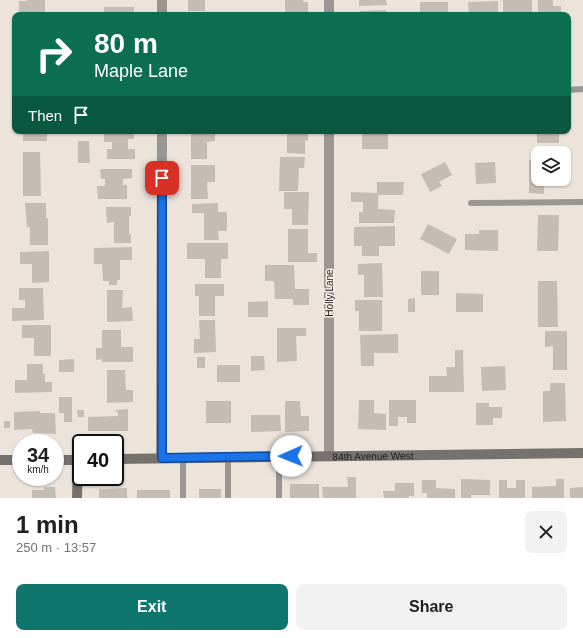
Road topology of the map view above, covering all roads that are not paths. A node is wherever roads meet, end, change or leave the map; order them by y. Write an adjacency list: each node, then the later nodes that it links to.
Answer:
1 (162, 0): 3 (street)
2 (329, 0): 4 (street)
3 (162, 12)
4 (329, 12)
5 (583, 89): 6 (lane)
6 (571, 90)
7 (162, 134): 15 (street)
8 (329, 134): 12 (street, Holly Lane)
9 (583, 202): 10 (lane)
10 (471, 203)
11 (583, 453): 12 (street, 84th Avenue West)
12 (329, 456): 14 (street, 84th Avenue West)
13 (228, 457): 14 (street, 84th Avenue West); 16 (street, 84th Avenue West); 23 (lane)
14 (279, 457): 24 (lane)
15 (162, 458): 16 (street, 84th Avenue West); 17 (street, 84th Avenue West)
16 (183, 458): 22 (lane)
17 (124, 459)
18 (0, 460): 19 (street)
19 (12, 460)
20 (78, 486): 21 (street)
21 (77, 498)
22 (183, 498)
23 (228, 498)
24 (279, 498)

